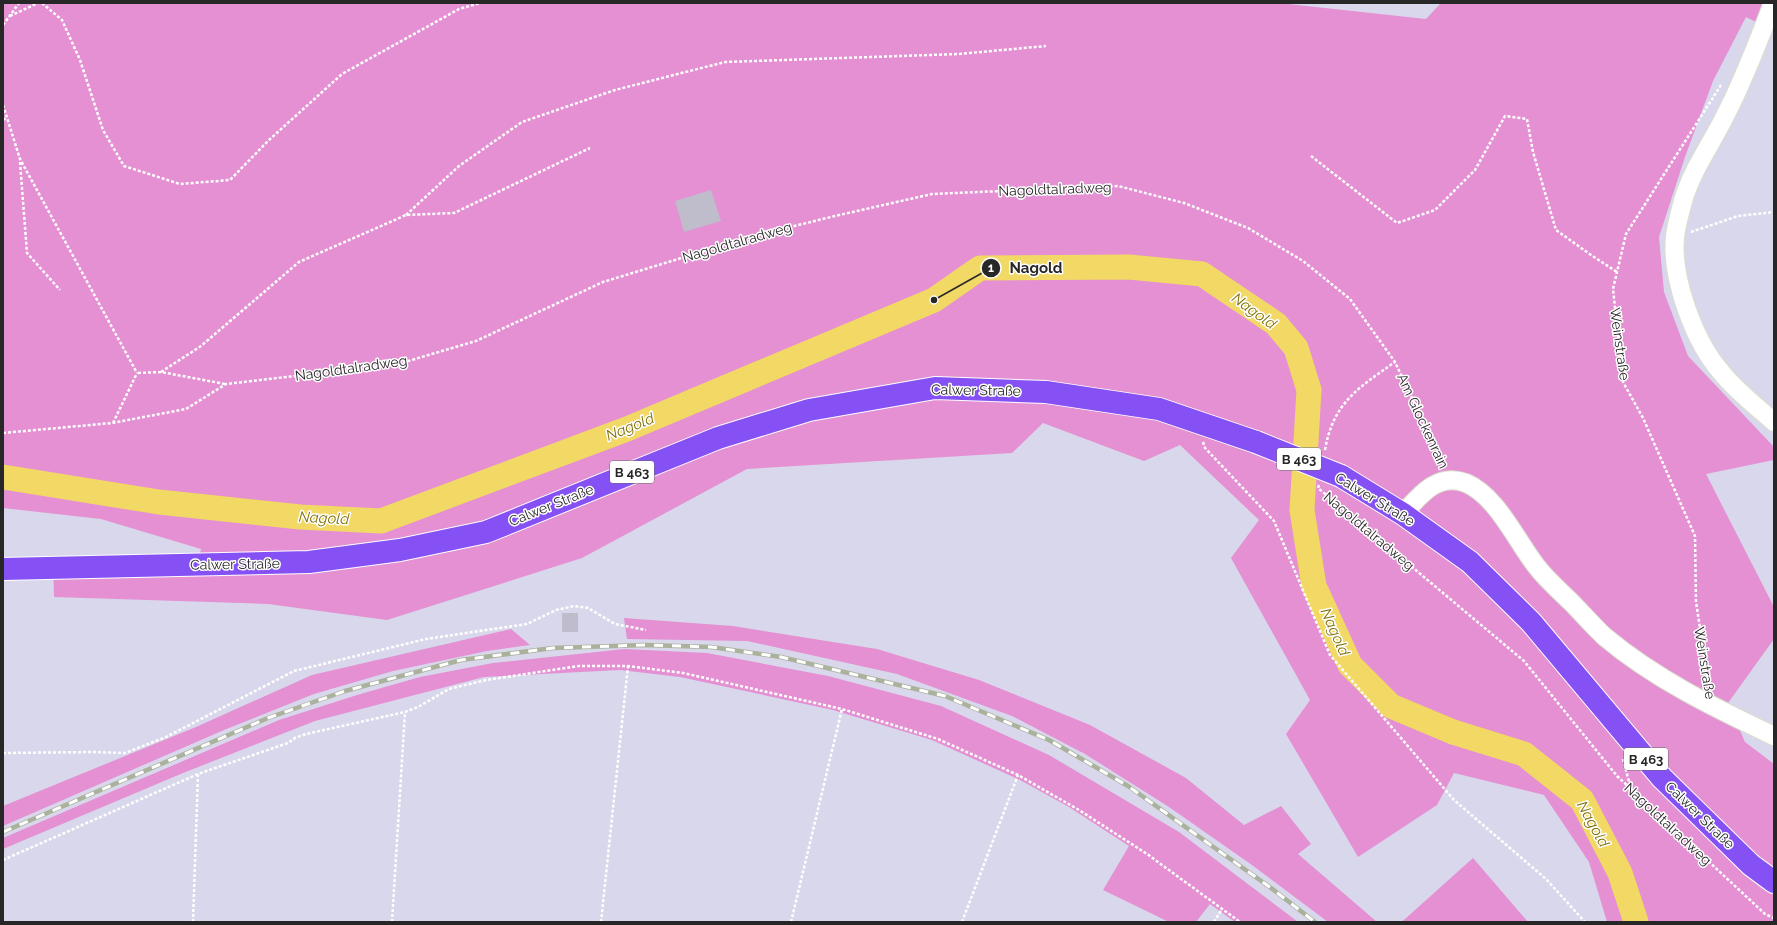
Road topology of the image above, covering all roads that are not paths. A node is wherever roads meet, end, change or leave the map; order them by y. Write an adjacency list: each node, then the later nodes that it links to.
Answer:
1 (1774, 3): 2 (street)
2 (1774, 422)
3 (1403, 514): 4 (main road, Calwer Straße / B 463, bridge); 5 (street, Weinstraße); 6 (main road, Calwer Straße / B 463)
4 (3, 569)
5 (1774, 736)
6 (1774, 882)

